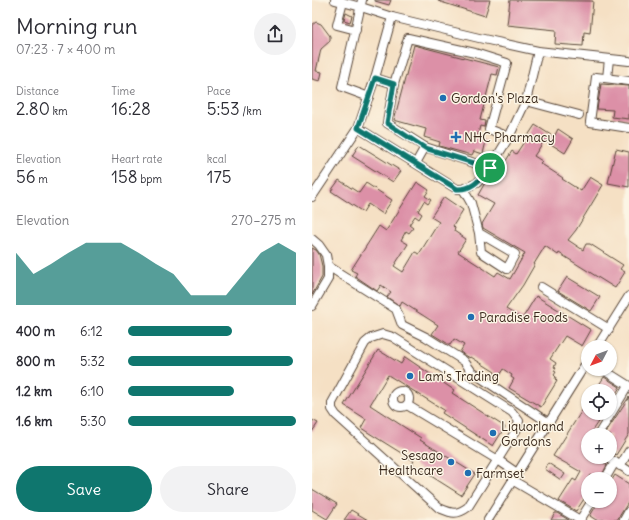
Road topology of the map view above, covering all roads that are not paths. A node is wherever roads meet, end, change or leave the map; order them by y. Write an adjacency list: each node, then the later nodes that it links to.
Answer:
1 (339, 1): 2 (street); 4 (street)
2 (361, 3): 3 (street); 4 (street)
3 (392, 17): 5 (street); 10 (street)
4 (356, 30): 14 (street)
5 (479, 38): 6 (street); 7 (street)
6 (538, 51): 8 (street); 15 (street)
7 (475, 53): 13 (street); 19 (street)
8 (609, 59): 9 (street); 11 (street)
9 (629, 61)
10 (375, 78): 13 (street); 14 (street)
11 (607, 78): 12 (street); 18 (street)
12 (629, 81)
13 (394, 84): 20 (street)
14 (369, 97): 17 (street)
15 (526, 101): 16 (street); 19 (street)
16 (579, 115)
17 (358, 128): 21 (street); 24 (street)
18 (629, 128)
19 (509, 137): 22 (street)
20 (425, 148): 21 (street); 22 (street)
21 (416, 163): 23 (street)
22 (490, 168): 23 (street)
23 (463, 189): 25 (street)
24 (312, 198)
25 (479, 233): 25 (street)
26 (312, 239): 27 (street)
27 (328, 266): 30 (street); 37 (street)
28 (541, 287): 31 (street)
29 (629, 296): 31 (street)
30 (312, 306)
31 (609, 329): 32 (street)
32 (602, 340)
33 (581, 371): 37 (street)
34 (613, 376): 35 (street)
35 (628, 386): 38 (street)
36 (407, 404): 40 (street)
37 (549, 423): 43 (street)
38 (602, 428)
39 (629, 451): 41 (street)
40 (498, 460): 40 (street); 43 (street)
41 (618, 464): 42 (street); 44 (street)
42 (629, 471)
43 (517, 472): 45 (street)
44 (611, 472)
45 (512, 480): 48 (street); 49 (street)
46 (588, 508): 49 (street)
47 (629, 512): 50 (street)
48 (488, 520)
49 (580, 520)
50 (624, 520)

